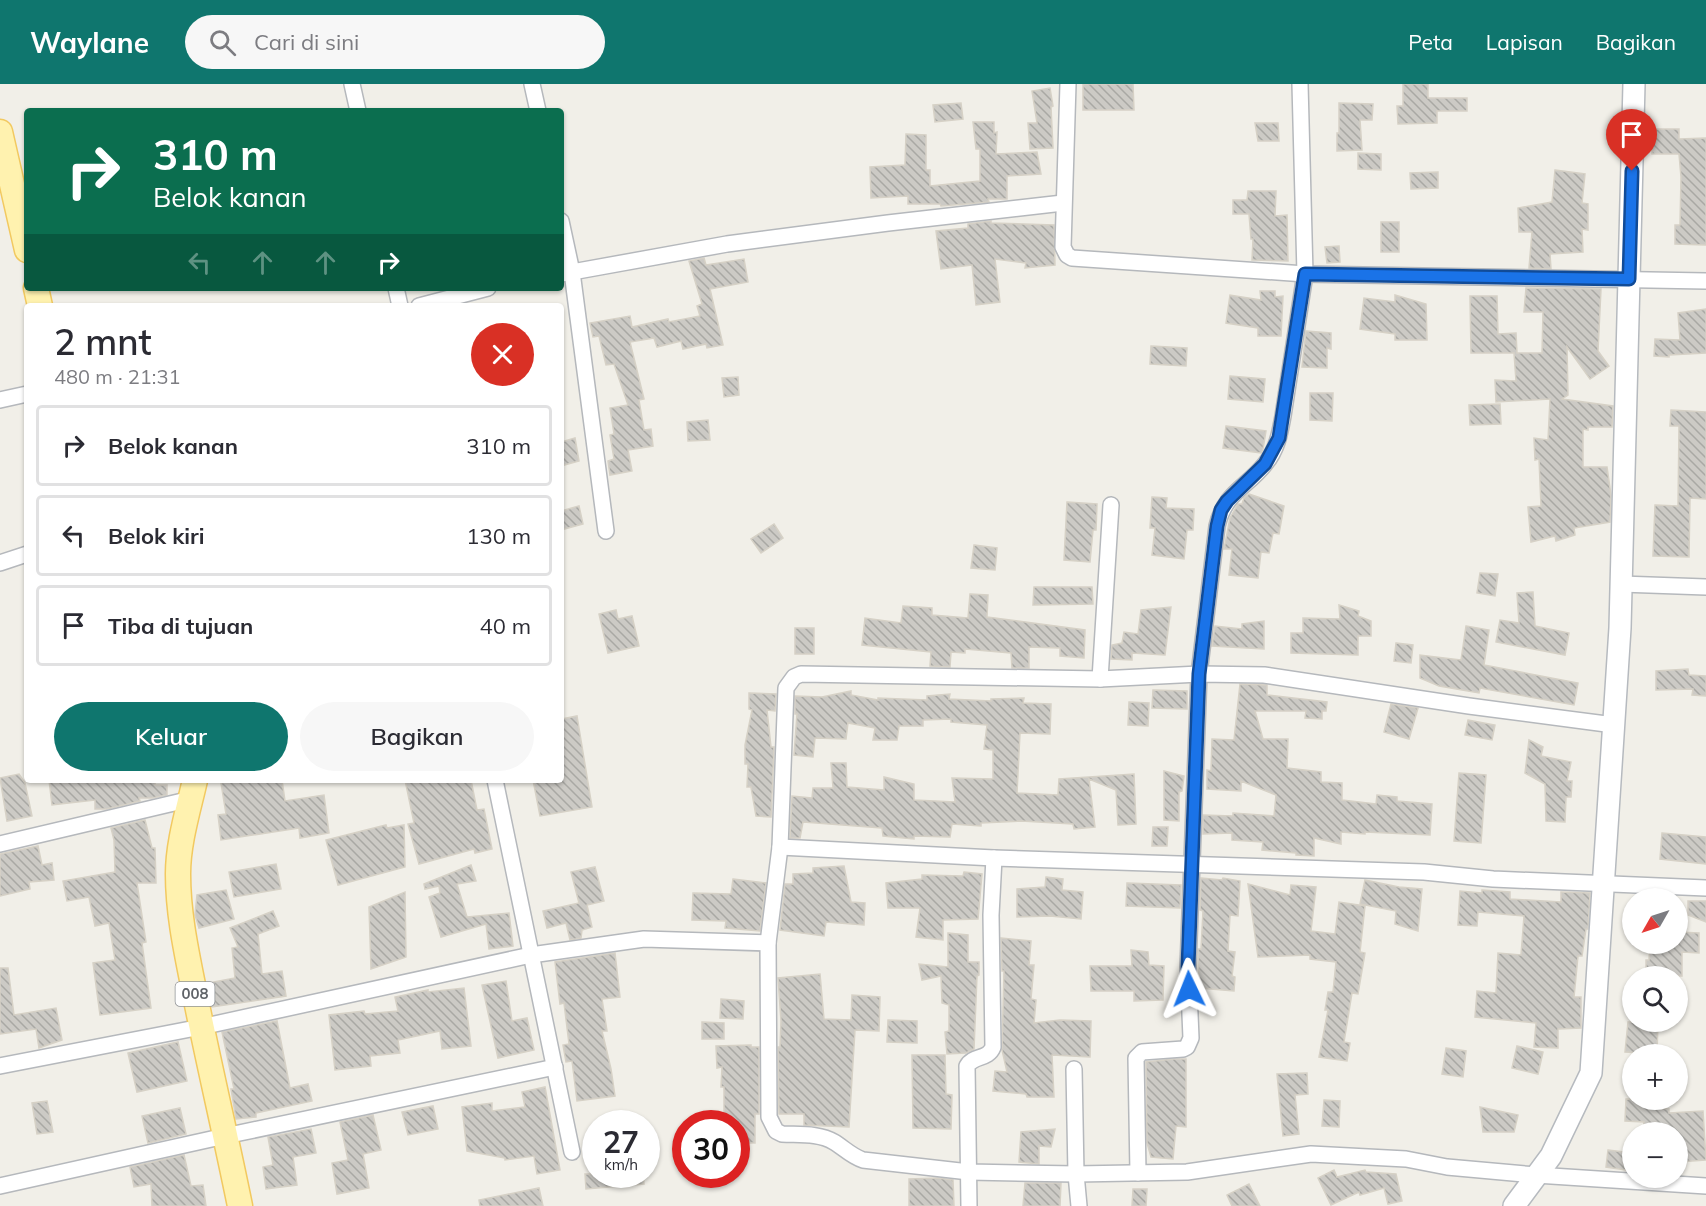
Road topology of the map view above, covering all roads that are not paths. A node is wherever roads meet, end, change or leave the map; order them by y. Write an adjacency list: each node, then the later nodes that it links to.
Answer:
1 (352, 84): 6 (street)
2 (532, 84): 7 (street)
3 (1068, 84): 9 (street)
4 (1300, 84): 13 (street)
5 (1634, 84): 14 (street)
6 (357, 108)
7 (537, 108)
8 (0, 132): 10 (main road)
9 (1063, 203): 12 (street); 13 (street)
10 (24, 237)
11 (564, 252): 12 (street)
12 (566, 273): 21 (street)
13 (1305, 274): 14 (street); 26 (street)
14 (1629, 279): 15 (street); 24 (street)
15 (1706, 281)
16 (476, 291): 17 (street)
17 (430, 303)
18 (24, 395): 19 (street)
19 (0, 400)
20 (1111, 505): 27 (street)
21 (606, 531)
22 (24, 555): 23 (street)
23 (0, 564)
24 (1621, 584): 25 (street); 28 (street)
25 (1706, 587)
26 (1199, 674): 27 (street); 28 (street); 34 (street)
27 (1100, 679): 32 (street)
28 (1614, 724): 35 (street)
29 (496, 783): 38 (street)
30 (193, 789): 31 (street); 39 (main road, 008)
31 (0, 844)
32 (780, 847): 33 (street); 37 (street)
33 (994, 858): 34 (street); 45 (street)
34 (1192, 863): 35 (street); 46 (street)
35 (1604, 885): 36 (street); 48 (street)
36 (1706, 888)
37 (768, 943): 38 (street); 45 (street)
38 (531, 955): 39 (street); 41 (street)
39 (201, 1027): 40 (street); 43 (main road, 008)
40 (0, 1066)
41 (555, 1067): 43 (street); 44 (street)
42 (1074, 1069): 47 (street)
43 (225, 1136): 49 (street); 51 (main road, 008)
44 (572, 1152)
45 (969, 1172): 47 (street); 52 (street)
46 (1138, 1173): 47 (street); 48 (street)
47 (1076, 1174): 53 (street)
48 (1536, 1175): 50 (street); 54 (street)
49 (0, 1186)
50 (1706, 1186)
51 (240, 1206)
52 (969, 1206)
53 (1079, 1206)
54 (1514, 1206)

